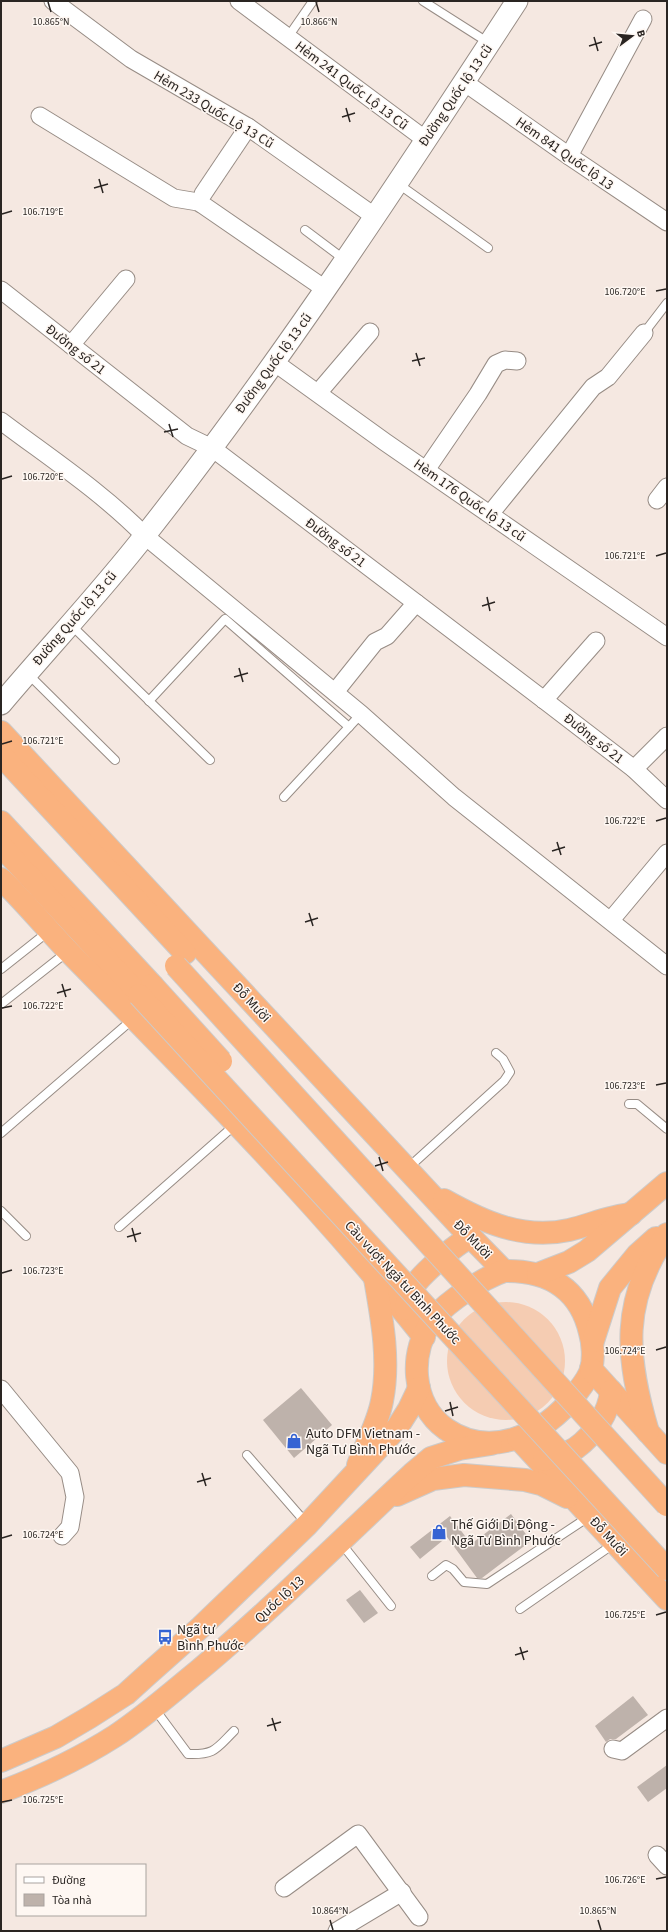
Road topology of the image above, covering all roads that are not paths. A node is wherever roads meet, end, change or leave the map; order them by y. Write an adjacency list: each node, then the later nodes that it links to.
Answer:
1 (54, 1): 11 (street, Hẻm 233 Quốc Lộ 13 Cũ)
2 (240, 1): 7 (street, Hẻm 241 Quốc Lộ 13 Cũ)
3 (313, 1): 7 (lane)
4 (423, 1): 8 (lane)
5 (517, 1): 8 (street, Đường Quốc lộ 13 cũ)
6 (643, 19): 13 (street)
7 (288, 37): 12 (street, Hẻm 241 Quốc Lộ 13 Cũ)
8 (489, 44): 9 (street, Đường Quốc lộ 13 cũ)
9 (464, 82): 12 (street, Đường Quốc lộ 13 cũ); 13 (street, Hẻm 841 Quốc lộ 13)
10 (40, 116): 22 (street)
11 (248, 127): 15 (street); 16 (street, Hẻm 233 Quốc Lộ 13 Cũ)
12 (426, 140): 14 (street, Đường Quốc lộ 13 cũ)
13 (569, 156): 17 (street, Hẻm 841 Quốc lộ 13)
14 (396, 183): 16 (street, Đường Quốc lộ 13 cũ); 19 (lane)
15 (203, 194)
16 (374, 216): 20 (street, Đường Quốc lộ 13 cũ)
17 (667, 222)
18 (305, 230): 20 (lane)
19 (488, 248)
20 (345, 260): 22 (street, Đường Quốc lộ 13 cũ)
21 (126, 279): 27 (street)
22 (325, 289): 29 (street, Đường Quốc lộ 13 cũ)
23 (1, 290): 27 (street, Đường số 21)
24 (667, 303): 26 (lane)
25 (370, 332): 30 (street)
26 (644, 333): 34 (street)
27 (71, 345): 32 (street, Đường số 21)
28 (517, 361): 33 (street)
29 (274, 362): 30 (street, Hèm 176 Quốc lộ 13 cũ); 32 (street, Đường Quốc lộ 13 cũ)
30 (318, 394): 33 (street, Hèm 176 Quốc lộ 13 cũ)
31 (3, 428): 35 (street)
32 (212, 448): 35 (street, Đường Quốc lộ 13 cũ); 36 (street, Đường số 21)
33 (426, 470): 34 (street, Hèm 176 Quốc lộ 13 cũ)
34 (490, 514): 38 (street, Hèm 176 Quốc lộ 13 cũ)
35 (145, 536): 37 (street, Đường Quốc lộ 13 cũ); 41 (street)
36 (416, 603): 41 (street); 42 (street, Đường số 21)
37 (70, 624): 40 (street, Đường Quốc lộ 13 cũ); 43 (lane)
38 (664, 630)
39 (596, 642): 42 (street)
40 (27, 673): 44 (street, Đường Quốc lộ 13 cũ); 50 (lane)
41 (335, 692): 45 (street)
42 (544, 700): 52 (street, Đường số 21)
43 (149, 701): 46 (lane); 51 (lane)
44 (1, 704)
45 (361, 714): 46 (lane); 60 (street)
46 (349, 727): 54 (lane)
47 (1, 732): 74 (highway, Đỗ Mười)
48 (667, 736): 52 (street)
49 (1, 755): 63 (highway)
50 (115, 760)
51 (210, 760)
52 (634, 769): 55 (street, Đường số 21)
53 (1, 776): 63 (highway)
54 (284, 797)
55 (667, 800)
56 (1, 822): 66 (highway)
57 (1, 846): 66 (highway)
58 (667, 853): 60 (street)
59 (4, 887): 61 (highway)
60 (611, 920): 64 (street)
61 (49, 930): 62 (highway); 65 (lane)
62 (68, 951): 67 (lane); 68 (highway)
63 (181, 960): 102 (highway); 104 (highway, bridge)
64 (667, 966)
65 (1, 969)
66 (145, 990): 110 (highway, Cầu vượt Ngã tư Bình Phước, bridge); 111 (highway, Cầu vượt Ngã tư Bình Phước, bridge)
67 (1, 1004)
68 (135, 1018): 71 (highway); 73 (lane)
69 (496, 1053): 74 (lane)
70 (629, 1104): 72 (lane)
71 (237, 1124): 80 (lane); 87 (highway)
72 (667, 1128)
73 (1, 1133)
74 (408, 1169): 77 (highway, Đỗ Mười)
75 (667, 1172): 79 (highway)
76 (667, 1183): 79 (highway)
77 (431, 1193): 79 (highway); 84 (highway, Đỗ Mười)
78 (1, 1211): 83 (lane)
79 (620, 1220): 86 (highway)
80 (119, 1226)
81 (667, 1227): 90 (highway)
82 (667, 1234): 95 (highway)
83 (26, 1236)
84 (471, 1237): 85 (highway, Đỗ Mười); 88 (highway)
85 (504, 1271): 86 (highway); 89 (highway)
86 (538, 1274): 90 (highway)
87 (375, 1277): 88 (highway); 101 (highway)
88 (405, 1314): 89 (highway)
89 (424, 1337): 92 (highway)
90 (592, 1342): 91 (highway)
91 (591, 1369): 94 (highway); 96 (highway, Quốc lộ 13)
92 (418, 1388): 97 (highway); 101 (highway)
93 (1, 1389): 107 (street)
94 (611, 1391): 95 (highway); 100 (highway)
95 (648, 1432): 98 (highway)
96 (518, 1438): 97 (highway, Quốc lộ 13); 100 (highway, Đỗ Mười)
97 (491, 1444): 103 (highway, Quốc lộ 13)
98 (667, 1453)
99 (247, 1455): 106 (lane)
100 (540, 1462): 105 (highway, Đỗ Mười)
101 (355, 1474): 106 (highway)
102 (667, 1489)
103 (383, 1501): 105 (highway); 108 (highway, Quốc lộ 13)
104 (667, 1506)
105 (586, 1510): 109 (highway, Đỗ Mười); 112 (lane)
106 (307, 1525): 120 (highway)
107 (62, 1536)
108 (340, 1542): 114 (lane); 116 (highway, Quốc lộ 13)
109 (616, 1543): 113 (highway, Đỗ Mười); 115 (lane)
110 (667, 1551)
111 (667, 1569)
112 (432, 1576)
113 (667, 1599)
114 (391, 1606)
115 (520, 1609)
116 (154, 1708): 118 (lane); 121 (highway, Quốc lộ 13)
117 (667, 1718): 119 (street)
118 (234, 1731)
119 (614, 1748)
120 (1, 1760)
121 (1, 1792)
122 (284, 1888): 123 (street)
123 (402, 1892): 124 (street); 125 (street)
124 (420, 1917)
125 (337, 1931)

